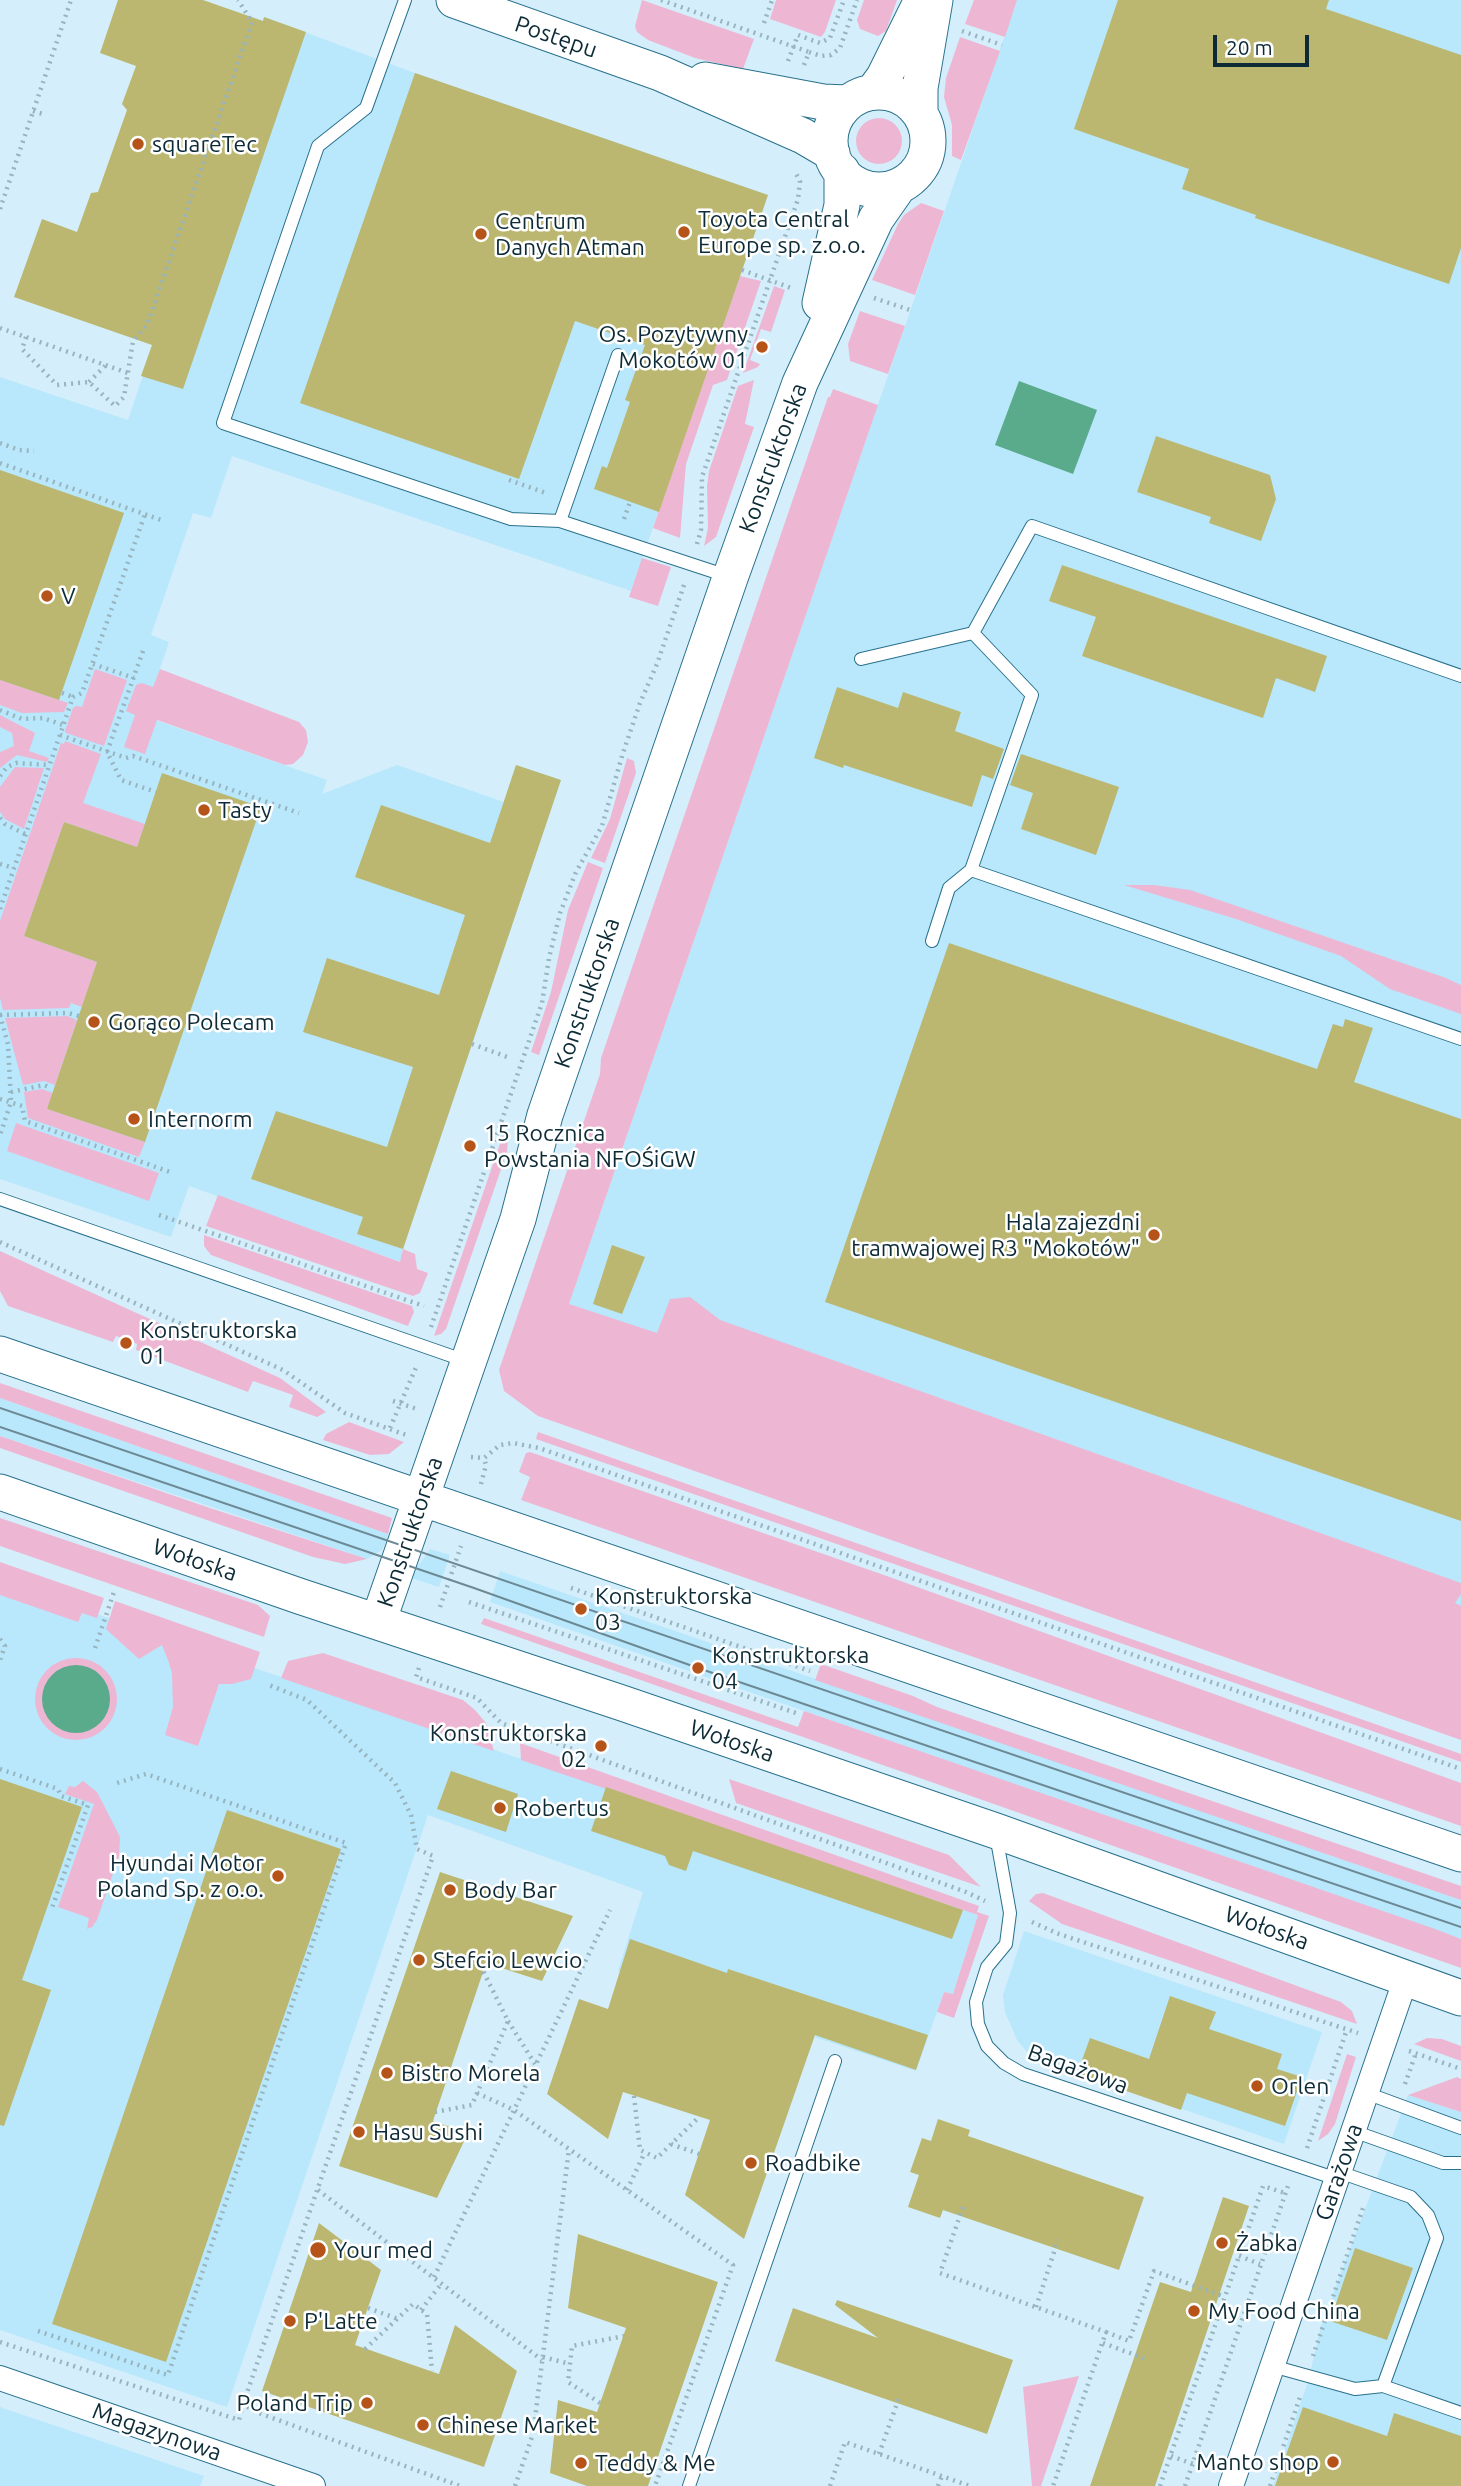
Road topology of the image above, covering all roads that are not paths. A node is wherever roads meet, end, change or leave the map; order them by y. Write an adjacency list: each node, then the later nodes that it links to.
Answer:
1 (405, 0): 12 (lane)
2 (454, 0): 5 (main road, Postępu)
3 (922, 0): 6 (main road)
4 (934, 0): 7 (main road)
5 (660, 73): 6 (main road, Postępu); 8 (main road, Postępu)
6 (860, 98): 7 (main road); 8 (main road)
7 (920, 113): 9 (main road)
8 (837, 162): 9 (main road); 11 (main road, Konstruktorska)
9 (900, 186): 11 (main road, Konstruktorska)
10 (618, 355): 12 (lane)
11 (806, 368): 13 (main road, Konstruktorska)
12 (560, 521): 13 (lane)
13 (730, 578): 22 (main road, Konstruktorska)
14 (973, 633): 15 (lane); 16 (lane); 17 (lane)
15 (861, 659)
16 (1461, 676)
17 (971, 870): 18 (lane); 19 (lane)
18 (932, 941)
19 (1461, 1039)
20 (0, 1199): 22 (lane)
21 (0, 1354): 24 (main road)
22 (469, 1363): 24 (main road, Konstruktorska)
23 (0, 1492): 25 (main road, Wołoska)
24 (422, 1498): 25 (main road, Konstruktorska); 27 (main road)
25 (378, 1622): 26 (main road, Wołoska)
26 (996, 1831): 28 (main road, Wołoska); 35 (lane, Bagażowa)
27 (1461, 1854)
28 (1406, 1978): 29 (main road, Wołoska); 31 (street, Garażowa)
29 (1461, 1998)
30 (835, 2061): 41 (lane)
31 (1366, 2093): 32 (lane); 33 (street, Garażowa)
32 (1461, 2129)
33 (1353, 2131): 34 (lane); 35 (street, Garażowa)
34 (1461, 2163)
35 (1338, 2175): 36 (street, Garażowa); 38 (lane, Bagażowa)
36 (1272, 2366): 38 (lane); 42 (street, Garażowa)
37 (0, 2378): 40 (street, Magazynowa)
38 (1383, 2386): 39 (lane)
39 (1461, 2413)
40 (313, 2486)
41 (689, 2486)
42 (1231, 2486)

